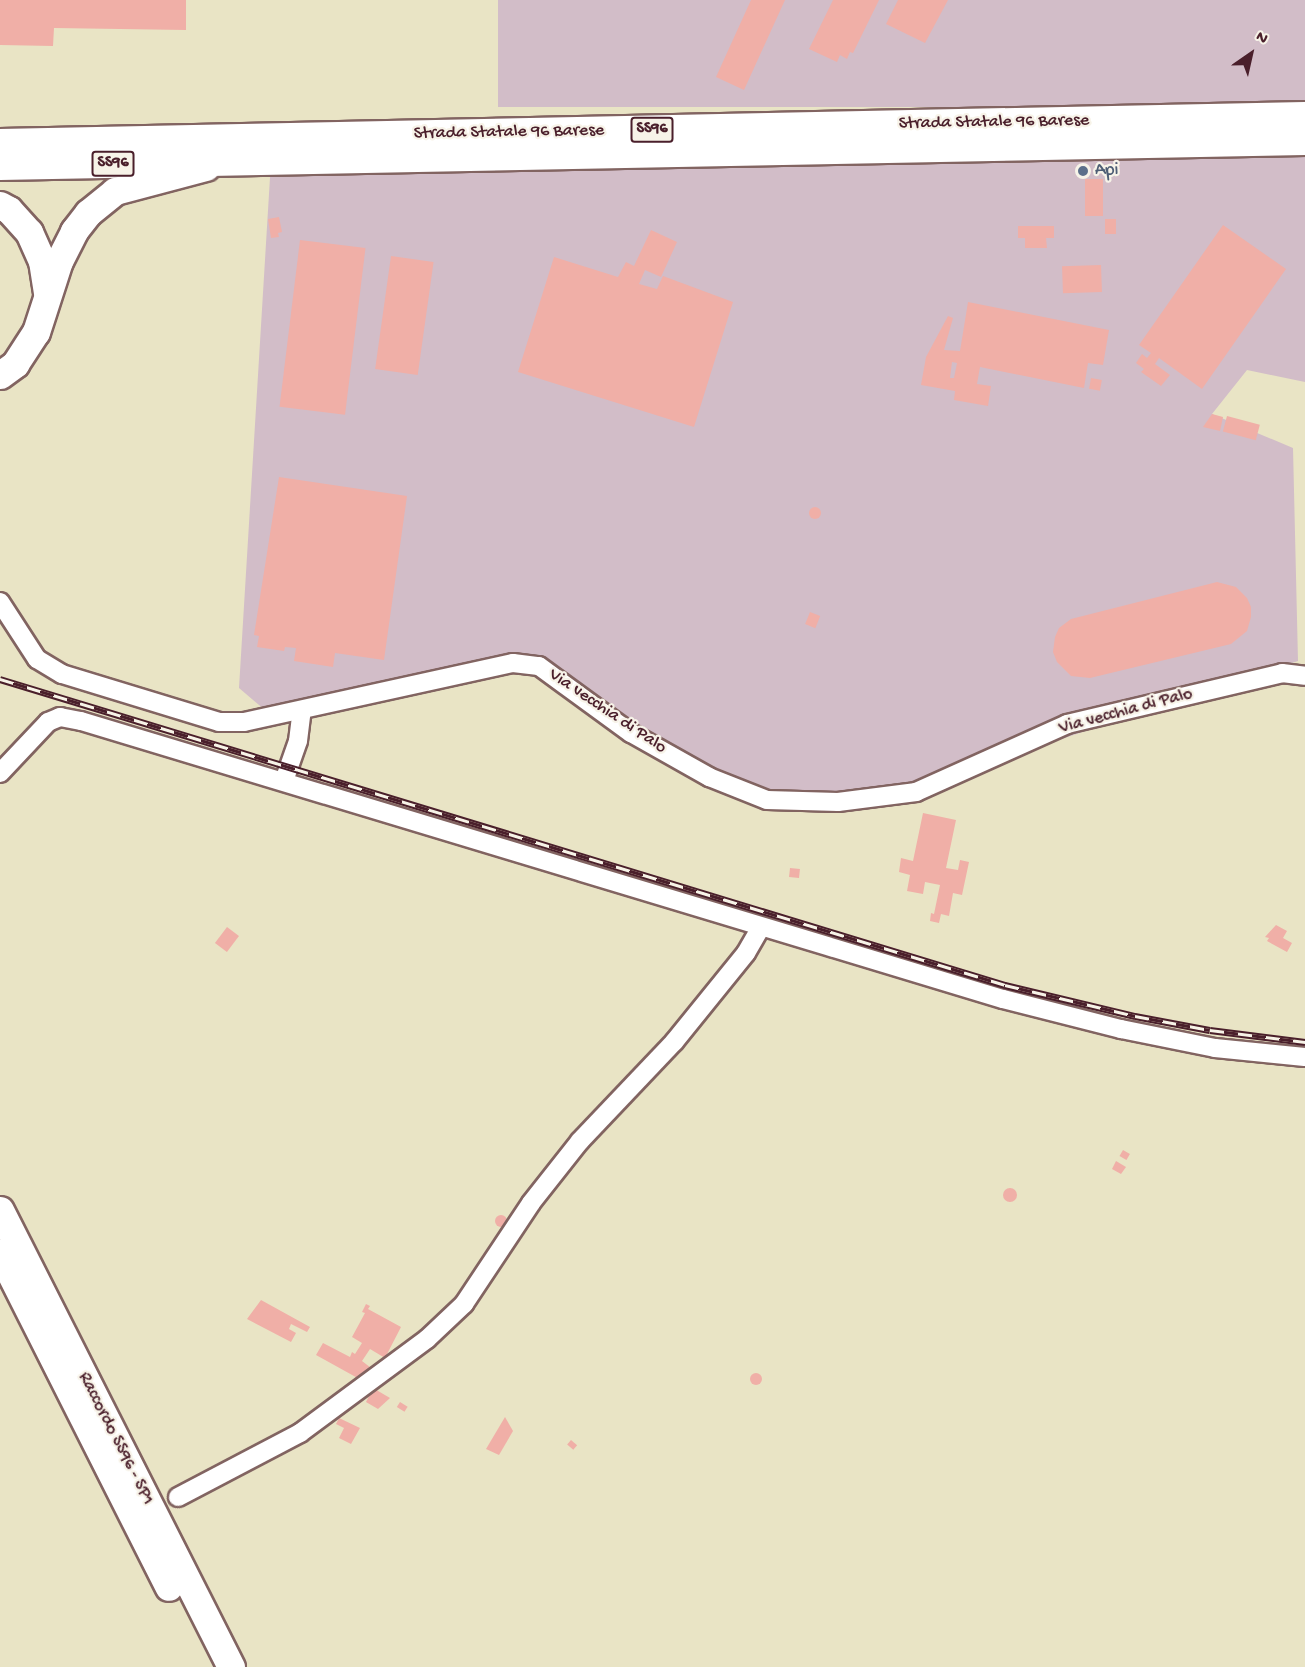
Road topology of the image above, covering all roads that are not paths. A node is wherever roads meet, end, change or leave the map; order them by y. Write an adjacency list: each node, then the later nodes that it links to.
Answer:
1 (1305, 117): 3 (main road, Strada Statale 96 Barese / SS96)
2 (1305, 140): 4 (main road, Strada Statale 96 Barese / SS96)
3 (0, 144)
4 (227, 162): 5 (main road, Strada Statale 96 Barese / SS96); 7 (main road)
5 (0, 165)
6 (0, 205): 7 (main road)
7 (48, 298): 8 (main road)
8 (0, 375)
9 (0, 602): 11 (street, Via vecchia di Palo)
10 (1305, 676): 11 (street, Via vecchia di Palo)
11 (302, 710): 13 (street)
12 (0, 773): 13 (street)
13 (284, 781): 14 (street)
14 (761, 927): 15 (street); 18 (street)
15 (1305, 1058)
16 (0, 1210): 20 (main road, Raccordo SS96 - SP1)
17 (0, 1253): 19 (main road, Raccordo SS96 - SP1)
18 (178, 1497)
19 (210, 1667)
20 (231, 1667)

